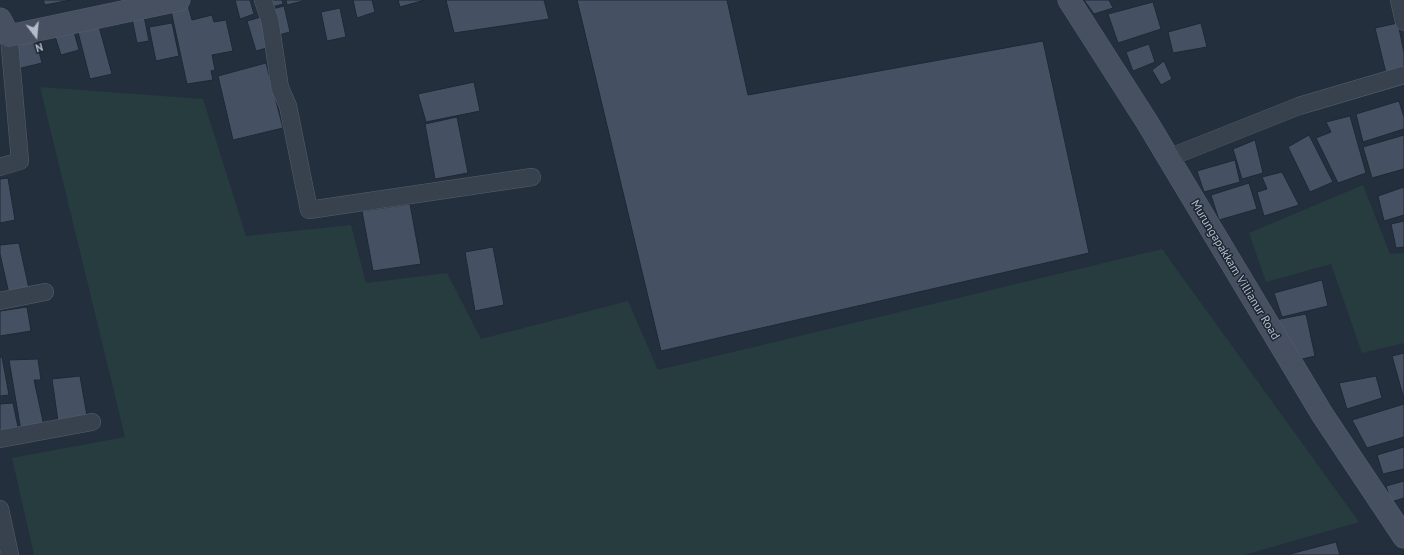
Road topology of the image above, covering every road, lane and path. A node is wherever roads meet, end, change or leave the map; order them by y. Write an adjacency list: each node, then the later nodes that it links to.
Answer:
1 (179, 0): 6 (main road)
2 (263, 0): 10 (street)
3 (1069, 0): 8 (main road, Murungapakkam Villianur Road)
4 (1399, 0): 5 (street)
5 (1404, 22)
6 (5, 27): 9 (street)
7 (1404, 75): 8 (street)
8 (1168, 158): 16 (main road, Murungapakkam Villianur Road)
9 (0, 167)
10 (532, 176)
11 (45, 292): 12 (street)
12 (0, 301)
13 (92, 422): 14 (street)
14 (0, 439)
15 (0, 508): 17 (street)
16 (1404, 537)
17 (10, 555)

